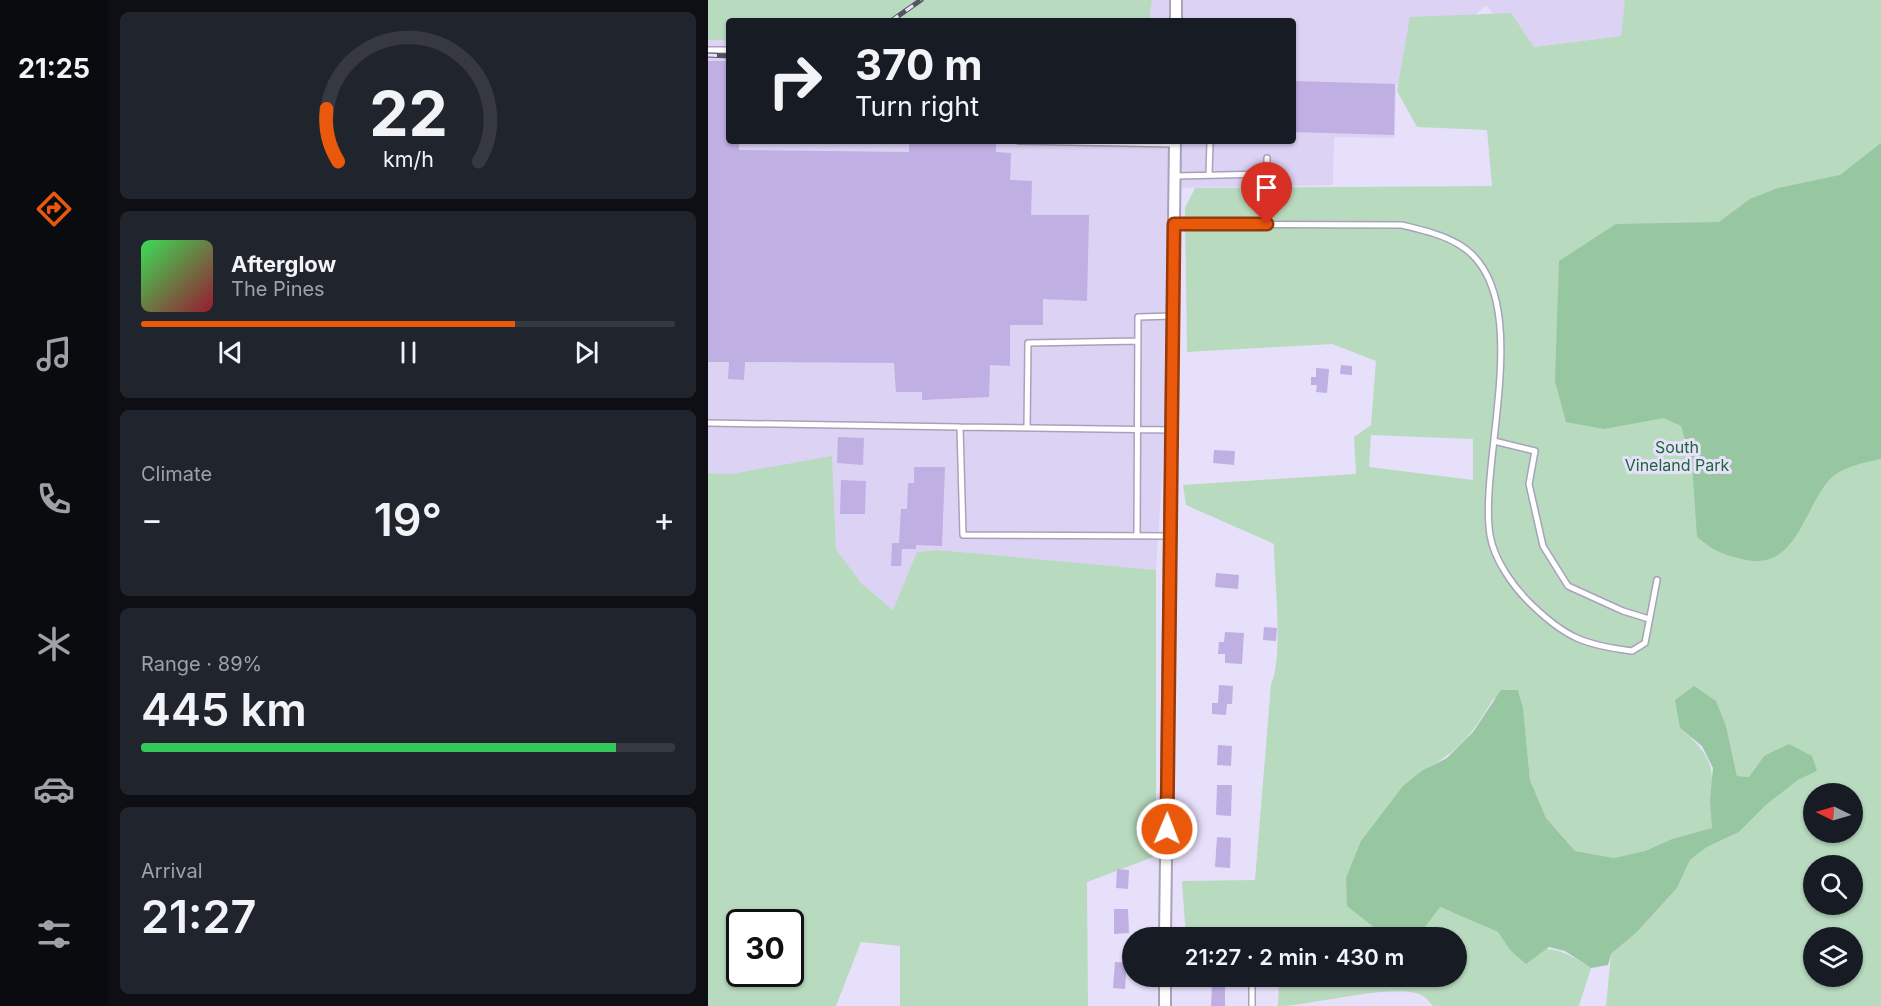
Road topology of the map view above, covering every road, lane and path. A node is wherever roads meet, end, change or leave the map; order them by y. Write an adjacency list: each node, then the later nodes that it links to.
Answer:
1 (1176, 0): 2 (street)
2 (1176, 18)
3 (708, 50): 4 (lane)
4 (726, 50)
5 (1175, 144): 9 (street)
6 (1210, 144): 8 (lane)
7 (1267, 158): 8 (lane)
8 (1209, 175): 9 (lane)
9 (1175, 177): 10 (street)
10 (1174, 224): 11 (street); 18 (lane)
11 (1173, 316): 12 (lane); 17 (street)
12 (1138, 341): 15 (lane); 16 (lane)
13 (708, 423): 14 (lane)
14 (960, 427): 15 (lane); 19 (lane)
15 (1027, 428): 16 (lane)
16 (1138, 429): 17 (lane); 19 (lane)
17 (1171, 430): 20 (street)
18 (1494, 441): 22 (lane); 22 (lane)
19 (1137, 536): 20 (lane)
20 (1171, 536): 23 (street)
21 (1657, 580): 22 (lane)
22 (1649, 619)
23 (1166, 927)
24 (1165, 987): 26 (street)
25 (1252, 987): 27 (lane)
26 (1165, 1006)
27 (1252, 1006)

